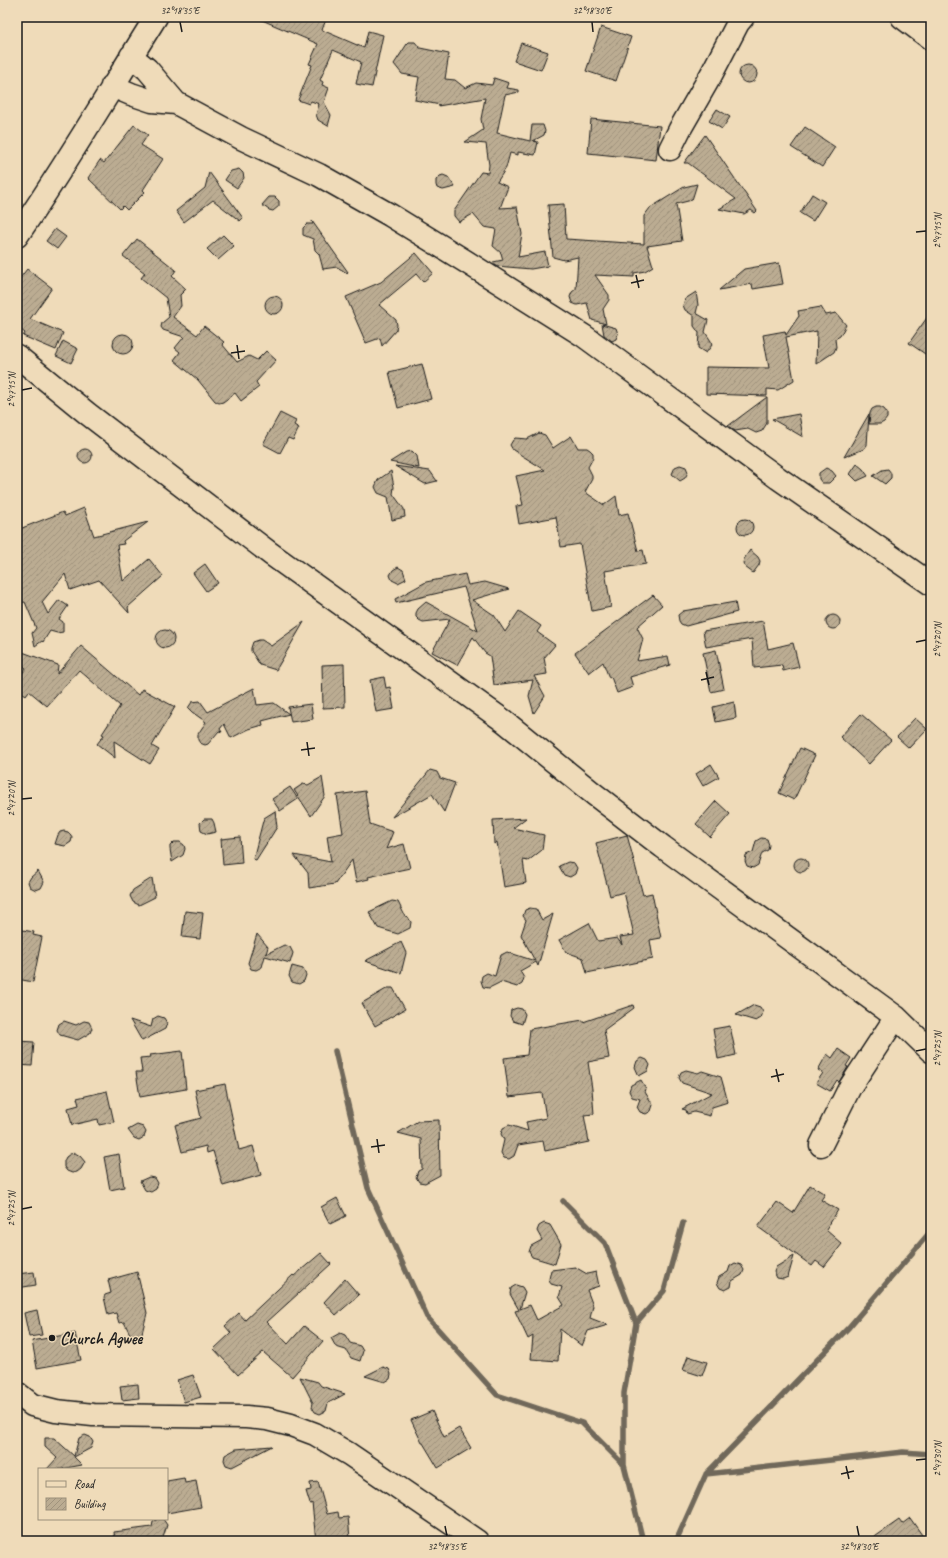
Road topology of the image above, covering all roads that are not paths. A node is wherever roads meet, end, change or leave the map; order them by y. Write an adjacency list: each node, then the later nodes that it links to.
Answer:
1 (156, 17): 5 (street)
2 (743, 17): 8 (street)
3 (902, 17): 4 (street)
4 (931, 39)
5 (132, 56): 6 (street); 7 (street)
6 (112, 86): 7 (street); 9 (street)
7 (176, 103): 11 (street)
8 (670, 149)
9 (17, 236)
10 (17, 356): 12 (street)
11 (926, 574)
12 (896, 1017): 13 (street); 14 (street)
13 (931, 1051)
14 (821, 1145)
15 (17, 1393): 16 (street)
16 (478, 1541)

